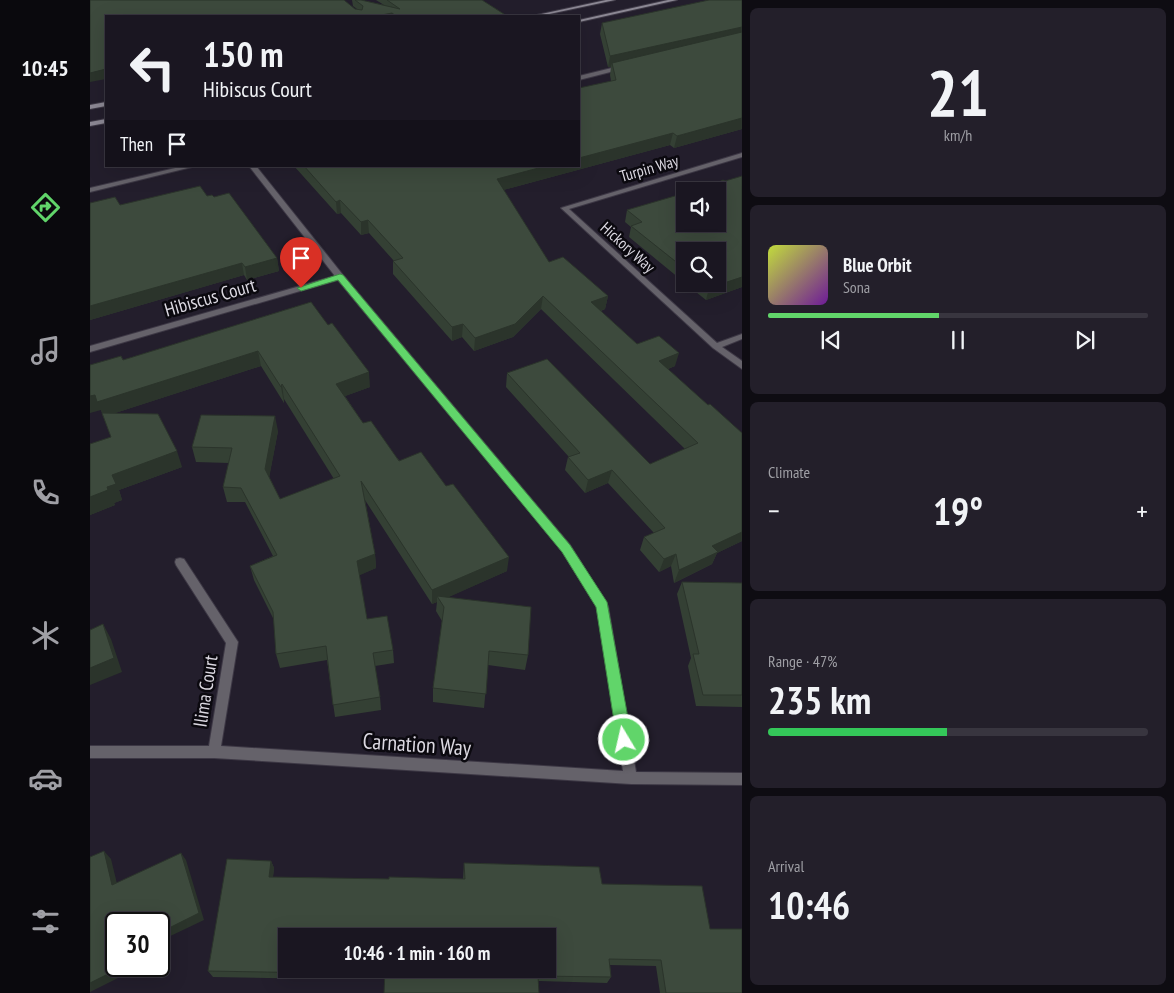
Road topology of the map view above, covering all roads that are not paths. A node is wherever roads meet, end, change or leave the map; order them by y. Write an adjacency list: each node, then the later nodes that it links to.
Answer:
1 (613, 0): 3 (main road)
2 (675, 0): 4 (main road)
3 (539, 15)
4 (580, 21)
5 (627, 67): 6 (street)
6 (580, 78)
7 (105, 104): 8 (main road)
8 (90, 107)
9 (105, 121): 10 (main road)
10 (90, 124)
11 (742, 155): 15 (street, Turpin Way)
12 (189, 167): 14 (street)
13 (253, 167): 16 (street)
14 (90, 190)
15 (564, 208): 18 (street, Hickory Way)
16 (340, 277): 19 (street, Hibiscus Court); 24 (street)
17 (742, 336): 18 (street)
18 (716, 346): 20 (street, Hickory Way)
19 (90, 349)
20 (742, 366)
21 (180, 562): 23 (street, Ilima Court)
22 (90, 752): 23 (street, Carnation Way)
23 (214, 752): 24 (street, Carnation Way)
24 (631, 778): 25 (street, Carnation Way)
25 (742, 779)

